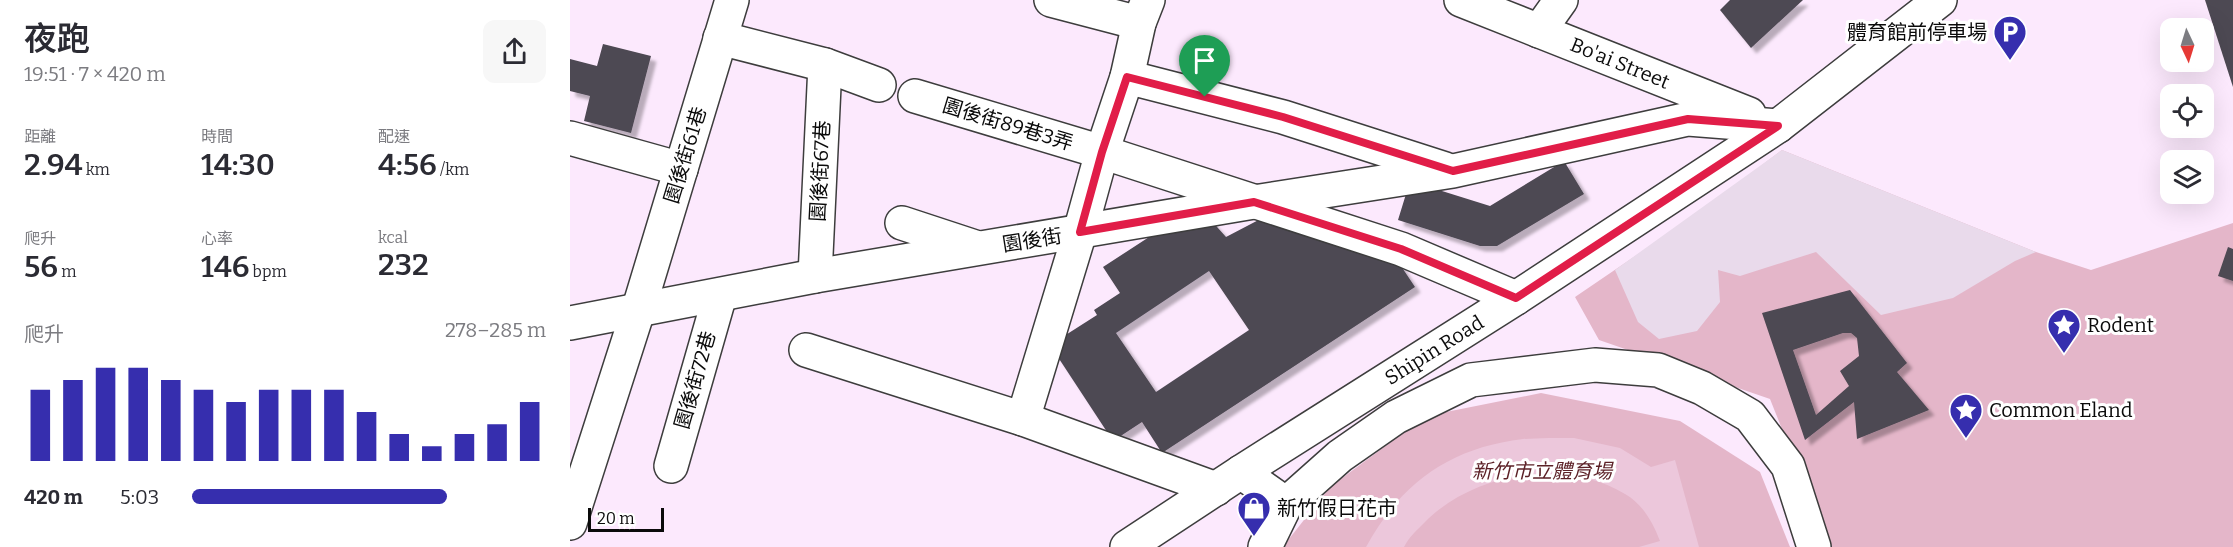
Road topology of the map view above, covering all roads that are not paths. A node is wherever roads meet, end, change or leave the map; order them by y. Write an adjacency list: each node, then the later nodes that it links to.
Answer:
1 (732, 0): 8 (street, 園後街61巷)
2 (1051, 0): 6 (street)
3 (1461, 0): 7 (street, Bo'ai Street)
4 (1561, 0): 7 (street)
5 (1940, 0): 13 (street, Shipin Road)
6 (1143, 12): 10 (street)
7 (1539, 31): 13 (street, Bo'ai Street)
8 (720, 38): 9 (street); 16 (street, 園後街61巷)
9 (825, 65): 11 (street); 22 (street, 園後街67巷)
10 (1127, 77): 15 (street); 17 (street)
11 (879, 85)
12 (915, 96): 15 (street, 園後街89巷3弄)
13 (1778, 126): 17 (street, 園後街); 24 (street, Shipin Road)
14 (570, 138): 16 (street)
15 (1102, 152): 18 (street, 園後街89巷3弄); 20 (street)
16 (681, 169): 25 (street, 園後街61巷)
17 (1453, 171): 18 (street, 園後街)
18 (1254, 202): 20 (street, 園後街); 24 (street, 園後街89巷3弄)
19 (902, 223): 21 (street)
20 (1080, 232): 21 (street, 園後街); 28 (street)
21 (979, 249): 22 (street, 園後街)
22 (814, 276): 23 (street, 園後街)
23 (720, 295): 25 (street, 園後街); 29 (street, 園後街72巷)
24 (1516, 298): 30 (street, Shipin Road)
25 (638, 311): 26 (street, 園後街); 32 (street, 園後街61巷)
26 (570, 323)
27 (806, 350): 28 (street)
28 (1023, 419): 30 (street)
29 (671, 466)
30 (1228, 480): 31 (street); 33 (street, Shipin Road)
31 (1286, 504): 34 (street); 35 (street)
32 (570, 523)
33 (1127, 547)
34 (1264, 547)
35 (1814, 547)

